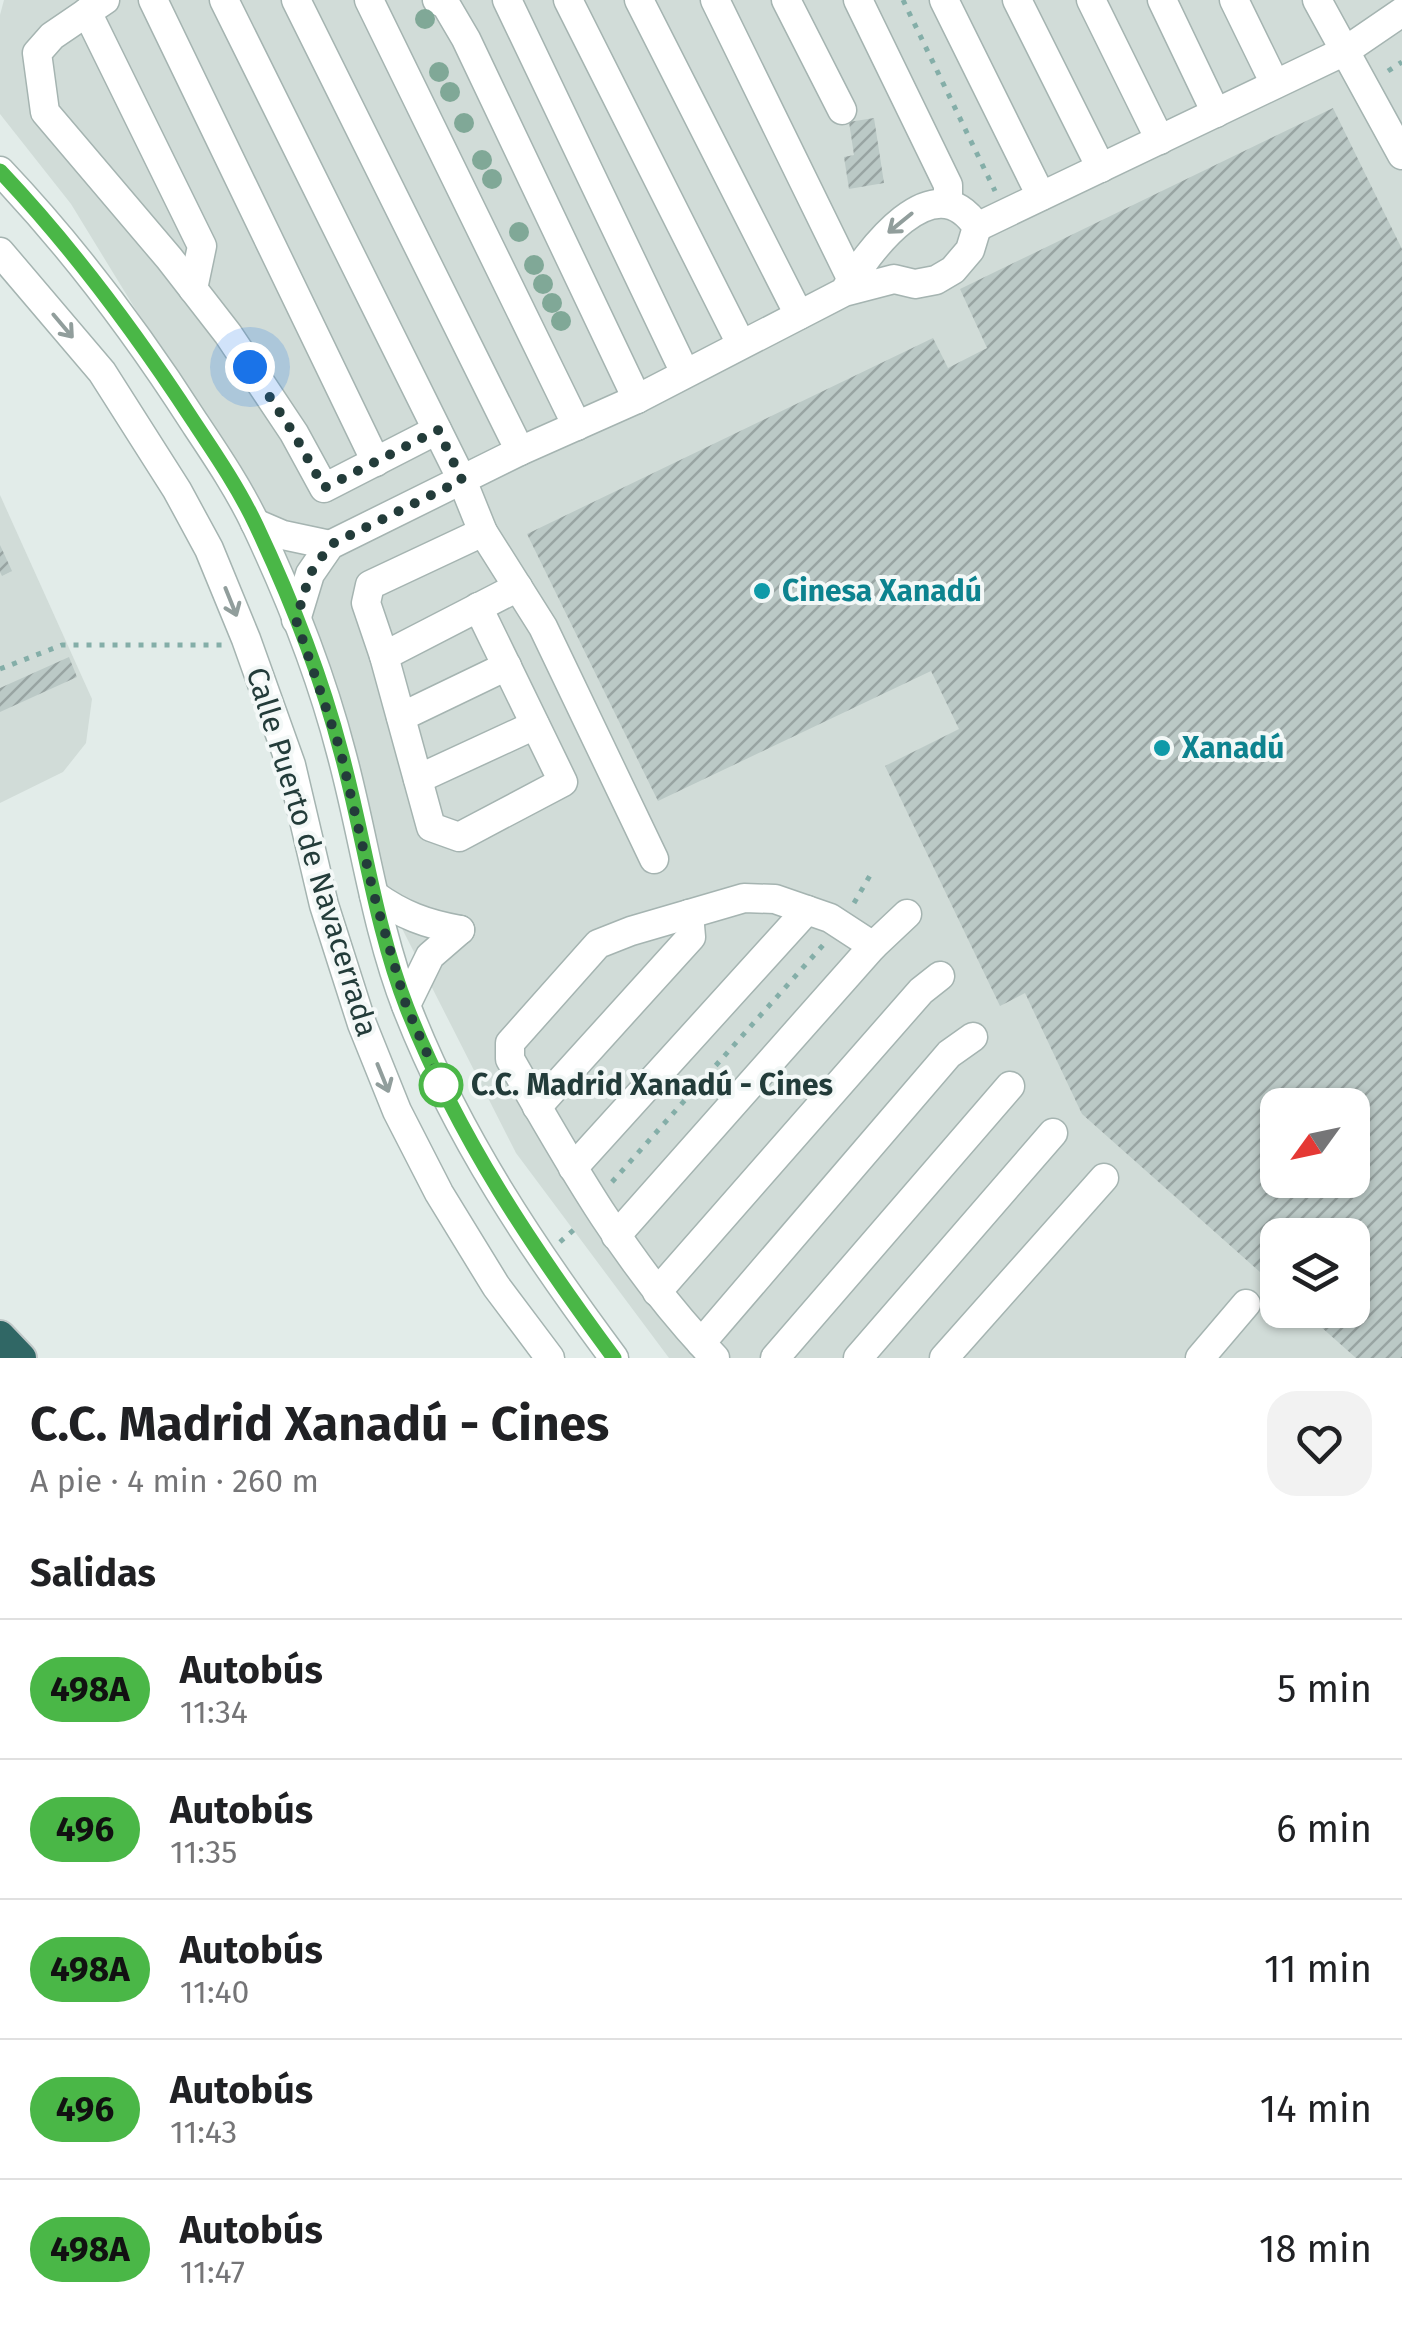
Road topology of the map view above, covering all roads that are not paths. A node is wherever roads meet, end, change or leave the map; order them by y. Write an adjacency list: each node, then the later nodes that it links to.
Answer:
1 (152, 0): 42 (street)
2 (224, 0): 40 (street)
3 (296, 0): 41 (street)
4 (370, 0): 39 (street)
5 (437, 0): 38 (street)
6 (507, 0): 37 (street)
7 (568, 0): 36 (street)
8 (639, 0): 35 (street)
9 (715, 0): 33 (street)
10 (786, 0): 22 (street)
11 (858, 0): 30 (street)
12 (944, 0): 29 (street)
13 (1018, 0): 27 (street)
14 (1091, 0): 25 (street)
15 (1162, 0): 23 (street)
16 (1234, 0): 21 (street)
17 (1318, 0): 20 (street)
18 (96, 6): 34 (street); 34 (street)
19 (1396, 9): 20 (street)
20 (1345, 50): 21 (street); 24 (street)
21 (1276, 84): 23 (street)
22 (842, 110)
23 (1216, 113): 25 (street)
24 (1393, 114): 26 (street)
25 (1160, 140): 27 (street)
26 (1402, 154)
27 (1101, 168): 29 (street)
28 (0, 171): 44 (street, Calle Puerto de Navacerrada)
29 (1041, 196): 31 (street)
30 (948, 203): 31 (street); 33 (street, one-way to 33)
31 (977, 227): 33 (street)
32 (0, 252): 75 (street, Calle Puerto de Navacerrada, one-way to 75)
33 (848, 285): 35 (street)
34 (193, 289): 42 (street)
35 (798, 314): 36 (street)
36 (741, 344): 37 (street)
37 (685, 374): 38 (street)
38 (637, 399): 39 (street)
39 (577, 426): 41 (street)
40 (438, 430): 42 (street); 43 (street)
41 (520, 451): 43 (street)
42 (376, 462)
43 (462, 480): 45 (street); 46 (street)
44 (255, 523): 46 (street); 49 (street, Calle Puerto de Navacerrada)
45 (483, 532): 47 (street); 50 (street)
46 (330, 545): 49 (street)
47 (518, 587): 48 (street); 55 (street)
48 (478, 607): 50 (street); 51 (street)
49 (296, 620): 56 (street, Calle Puerto de Navacerrada)
50 (384, 656): 52 (street)
51 (507, 666): 52 (street); 53 (street)
52 (401, 717): 54 (street)
53 (536, 726): 54 (street); 54 (street)
54 (418, 779)
55 (654, 859)
56 (374, 895): 62 (street, Calle Puerto de Navacerrada); 62 (street)
57 (806, 910): 58 (street); 60 (street); 67 (street)
58 (688, 914): 65 (street); 65 (street)
59 (907, 914): 60 (street)
60 (874, 946): 69 (street)
61 (940, 976): 70 (street)
62 (406, 1005): 76 (street, Calle Puerto de Navacerrada)
63 (973, 1038): 73 (street)
64 (1010, 1086): 77 (street)
65 (537, 1106): 67 (street)
66 (1053, 1133): 78 (street)
67 (573, 1168): 69 (street)
68 (1104, 1178): 79 (street)
69 (616, 1236): 70 (street)
70 (657, 1292): 73 (street)
71 (1246, 1304): 80 (street)
72 (0, 1336): 74 (highway)
73 (708, 1350)
74 (21, 1358)
75 (550, 1358)
76 (614, 1358)
77 (775, 1358)
78 (858, 1358)
79 (944, 1358)
80 (1200, 1358)

